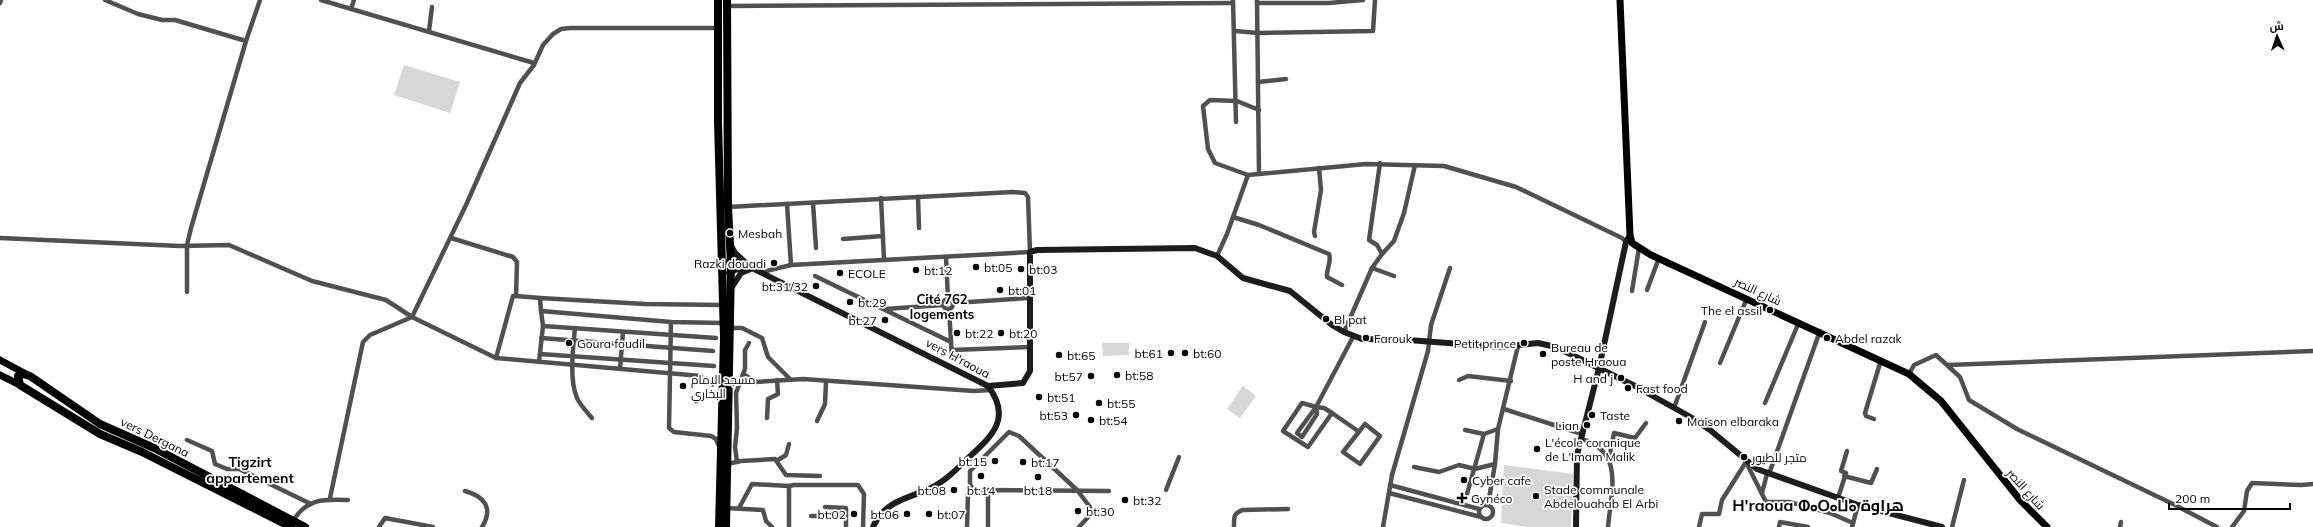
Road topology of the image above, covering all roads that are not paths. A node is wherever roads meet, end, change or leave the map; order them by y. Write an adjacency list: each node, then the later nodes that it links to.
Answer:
1 (1, 0): 13 (street)
2 (105, 0): 25 (street)
3 (260, 0): 25 (street)
4 (321, 0): 20 (street)
5 (354, 0): 20 (street)
6 (718, 0): 21 (highway)
7 (833, 0): 18 (street)
8 (1363, 0): 12 (street)
9 (1375, 0): 24 (street)
10 (1620, 0): 44 (main road)
11 (1233, 1): 17 (street); 23 (street)
12 (1257, 1): 24 (street)
13 (0, 3)
14 (727, 3): 18 (street); 41 (highway)
15 (898, 3): 16 (street); 18 (street)
16 (934, 3): 17 (street)
17 (969, 3)
18 (833, 6)
19 (432, 7): 22 (street)
20 (352, 9): 22 (street)
21 (718, 28): 26 (street); 61 (highway)
22 (429, 31): 26 (street)
23 (1235, 31): 24 (street); 29 (street)
24 (1258, 33): 28 (street)
25 (246, 41): 52 (street)
26 (534, 63): 48 (street)
27 (1286, 79): 28 (street)
28 (1258, 82): 30 (street)
29 (1237, 101): 30 (street); 31 (street); 36 (street)
30 (1259, 110): 35 (street)
31 (1236, 122)
32 (1380, 163): 33 (street); 34 (street); 56 (street)
33 (1415, 165): 51 (street); 56 (street)
34 (1319, 168): 35 (street); 46 (street)
35 (1260, 174): 36 (street)
36 (1248, 175): 42 (street)
37 (918, 197): 38 (street); 43 (street); 55 (street)
38 (881, 198): 39 (street); 45 (street)
39 (813, 203): 40 (street); 53 (street)
40 (787, 204): 41 (street); 63 (street)
41 (728, 207): 50 (highway)
42 (1233, 217): 57 (street); 72 (street)
43 (919, 228)
44 (1630, 235): 51 (street); 54 (main road, شارع النصر)
45 (883, 236): 49 (street); 60 (street)
46 (1315, 236)
47 (0, 238): 52 (street)
48 (451, 238): 77 (street); 88 (street)
49 (843, 239)
50 (729, 242): 62 (highway); 64 (street)
51 (1626, 242): 126 (street)
52 (187, 244): 75 (street); 88 (street)
53 (816, 248)
54 (1639, 248): 59 (main road, شارع النصر); 74 (street)
55 (1030, 252): 57 (street); 58 (street); 79 (street)
56 (1382, 254): 65 (street)
57 (1216, 256): 97 (street)
58 (946, 257): 60 (street); 81 (street)
59 (1659, 258): 73 (street); 80 (main road, شارع النصر)
60 (884, 260): 63 (street)
61 (720, 262): 62 (street, vers H'raoua); 69 (highway)
62 (731, 262): 64 (street, vers H'raoua); 68 (highway)
63 (791, 265): 67 (street)
64 (754, 268): 67 (street, vers H'raoua); 68 (street); 76 (street)
65 (1372, 268): 71 (street); 97 (street)
66 (1450, 268): 103 (street)
67 (762, 272): 140 (street, vers H'raoua)
68 (730, 273): 69 (street); 76 (highway)
69 (721, 274): 84 (highway)
70 (815, 276): 85 (street)
71 (1394, 276)
72 (1342, 285)
73 (1648, 290)
74 (1632, 291)
75 (187, 292)
76 (729, 295): 93 (highway)
77 (516, 296): 78 (street); 115 (street)
78 (540, 298): 84 (street); 87 (street)
79 (1029, 298): 82 (street); 109 (street)
80 (1747, 298): 91 (main road, شارع النصر); 122 (street)
81 (948, 299): 82 (street); 83 (street)
82 (954, 303): 86 (street)
83 (943, 304): 85 (street); 86 (street)
84 (723, 305): 93 (highway)
85 (884, 309): 104 (street)
86 (949, 309): 104 (street)
87 (541, 311): 89 (street); 92 (street)
88 (412, 317): 115 (street); 186 (street)
89 (671, 322): 93 (street); 98 (street)
90 (1705, 322): 143 (street)
91 (1799, 322): 95 (main road, شارع النصر); 141 (street)
92 (542, 326): 94 (street); 100 (street)
93 (726, 326): 134 (street); 158 (highway); 165 (highway)
94 (575, 328): 96 (street); 102 (street)
95 (1820, 331): 119 (main road, شارع النصر); 170 (street)
96 (623, 332): 98 (street); 106 (street)
97 (1344, 332): 99 (street)
98 (671, 335): 101 (street); 108 (street)
99 (1353, 337): 103 (street); 142 (street)
100 (541, 338): 102 (street); 113 (street)
101 (716, 338)
102 (574, 340): 106 (street); 114 (street)
103 (1428, 341): 107 (street); 175 (street)
104 (951, 342): 110 (street)
105 (749, 343): 130 (street)
106 (622, 344): 108 (street); 118 (street)
107 (1518, 346): 126 (street); 138 (street)
108 (671, 347): 111 (street); 121 (street)
109 (1030, 347): 110 (street); 140 (street)
110 (952, 350): 116 (street)
111 (713, 351)
112 (2313, 351): 124 (street)
113 (540, 354): 114 (street); 120 (street)
114 (572, 356): 118 (street); 123 (street)
115 (496, 358): 120 (street)
116 (952, 358)
117 (0, 360): 129 (main road); 132 (main road, vers Dergana)
118 (621, 360): 121 (street); 127 (street)
119 (1881, 360): 131 (main road, شارع النصر); 148 (street)
120 (539, 362): 123 (street)
121 (670, 364): 125 (street); 128 (street)
122 (1720, 364)
123 (573, 365): 127 (street); 146 (street)
124 (1948, 365): 131 (street); 226 (street)
125 (714, 366)
126 (1599, 368): 143 (street); 155 (street)
127 (620, 369): 128 (street)
128 (670, 373): 133 (street); 158 (street)
129 (0, 374): 139 (main road)
130 (743, 374): 135 (street); 163 (street)
131 (1909, 374): 225 (main road, شارع النصر)
132 (30, 376): 139 (highway); 200 (highway, vers Dergana)
133 (701, 376)
134 (790, 379): 135 (street); 137 (street)
135 (777, 380): 147 (street)
136 (1460, 380): 138 (street)
137 (826, 381): 140 (street); 149 (street)
138 (1511, 381): 144 (street)
139 (20, 385): 200 (highway)
140 (989, 388): 212 (street, vers H'raoua)
141 (1765, 403)
142 (1316, 407): 142 (street); 145 (street); 145 (street)
143 (1674, 408): 164 (street)
144 (1504, 409): 151 (street); 155 (street)
145 (1332, 413): 153 (street)
146 (592, 418)
147 (767, 418)
148 (1874, 419)
149 (817, 421)
150 (1646, 423): 161 (street)
151 (1498, 429): 154 (street); 166 (street)
152 (1464, 430): 154 (street)
153 (1358, 431): 153 (street)
154 (1484, 434): 168 (street)
155 (1582, 437): 161 (street); 218 (street)
156 (187, 440): 189 (street)
157 (789, 444): 162 (street)
158 (720, 450): 206 (highway)
159 (1847, 451): 172 (street)
160 (1179, 457): 180 (street)
161 (1609, 459): 219 (street)
162 (778, 460): 163 (street); 171 (street)
163 (737, 462): 165 (street)
164 (1746, 462): 170 (street); 184 (street); 220 (street)
165 (727, 464): 193 (highway)
166 (1495, 464): 168 (street); 191 (street)
167 (1414, 467): 168 (street)
168 (1475, 469): 185 (street)
169 (1877, 470): 172 (street)
170 (1768, 474): 184 (street); 187 (street)
171 (820, 476)
172 (1844, 476): 187 (street)
173 (1964, 480): 224 (street)
174 (2313, 484): 227 (street)
175 (1390, 485): 183 (street); 196 (street)
176 (790, 486): 194 (street); 209 (street); 211 (street)
177 (973, 490): 178 (street); 179 (street); 213 (street)
178 (988, 490): 179 (street); 214 (street)
179 (1077, 490): 182 (street); 215 (street)
180 (1166, 490)
181 (465, 491): 205 (street)
182 (1109, 491)
183 (1389, 493): 199 (street); 217 (street)
184 (1762, 493): 201 (street)
185 (1467, 494)
186 (330, 498): 188 (street); 189 (street)
187 (1838, 498): 190 (street)
188 (348, 500)
189 (311, 504): 200 (street)
190 (1858, 504): 201 (street); 223 (street)
191 (1488, 505): 196 (street); 199 (street)
192 (825, 506): 198 (street)
193 (726, 508): 194 (street); 207 (highway)
194 (739, 508): 208 (street)
195 (1288, 509): 216 (street)
196 (1479, 509): 199 (street)
197 (811, 516): 198 (street)
198 (846, 516): 210 (street)
199 (1480, 517)
200 (292, 524): 202 (highway, vers Dergana)
201 (1853, 525)
202 (305, 527)
203 (379, 527): 204 (street)
204 (433, 527)
205 (482, 527)
206 (719, 527)
207 (726, 527)
208 (772, 527)
209 (789, 527)
210 (846, 527)
211 (863, 527)
212 (873, 527)
213 (967, 527)
214 (988, 527)
215 (1079, 527)
216 (1234, 527)
217 (1383, 527)
218 (1576, 527)
219 (1608, 527)
220 (1699, 527)
221 (1779, 527): 222 (street)
222 (1808, 527)
223 (1942, 527)
224 (1952, 527)
225 (2047, 527)
226 (2217, 527)
227 (2232, 527)

